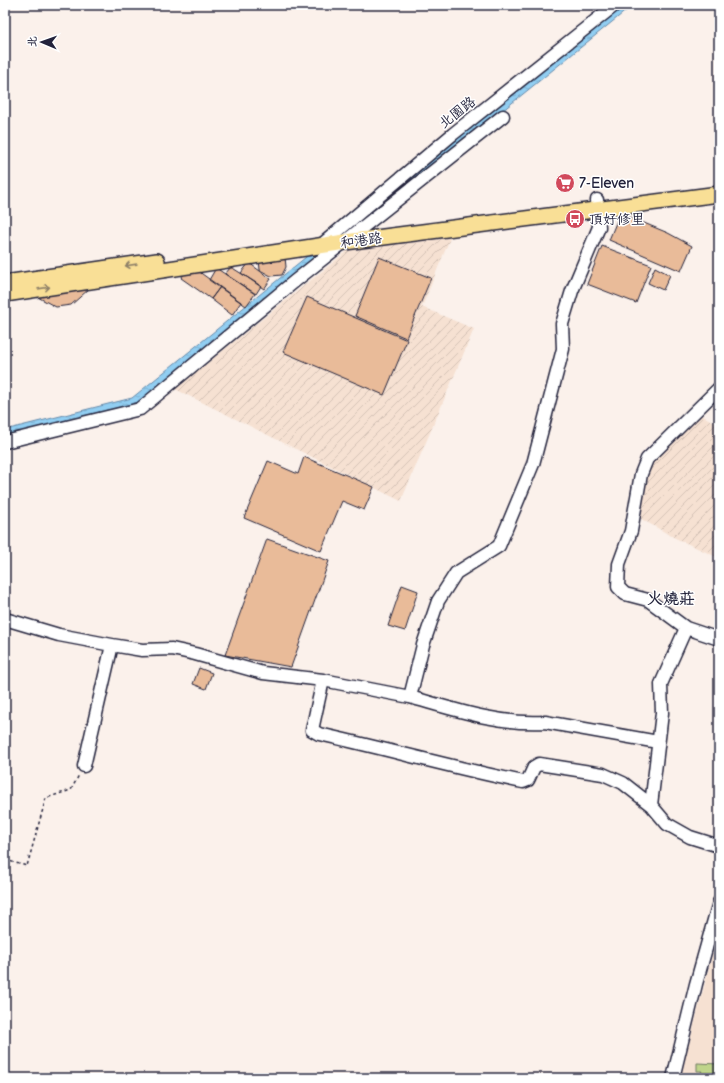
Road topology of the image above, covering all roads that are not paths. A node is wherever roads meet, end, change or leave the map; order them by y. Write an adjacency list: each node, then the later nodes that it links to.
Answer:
1 (615, 5): 3 (street, 北園路)
2 (503, 116): 4 (street)
3 (453, 134): 4 (street); 8 (street, 北園路)
4 (467, 146): 8 (street)
5 (719, 183): 7 (main road, 和港路)
6 (719, 194): 7 (main road, 和港路)
7 (598, 205): 8 (main road, 和港路); 18 (street)
8 (336, 239): 9 (main road, 和港路, one-way to 9); 10 (main road, 和港路, one-way to 8); 12 (street)
9 (5, 283)
10 (5, 294)
11 (719, 388): 14 (street)
12 (5, 442)
13 (5, 619): 16 (street)
14 (686, 628): 15 (street); 19 (street)
15 (719, 639)
16 (112, 645): 17 (street); 20 (street)
17 (323, 680): 18 (street); 21 (street)
18 (410, 697): 19 (street)
19 (658, 742): 21 (street)
20 (84, 766)
21 (651, 805): 22 (street)
22 (719, 846)
23 (719, 902): 24 (street)
24 (673, 1078)

